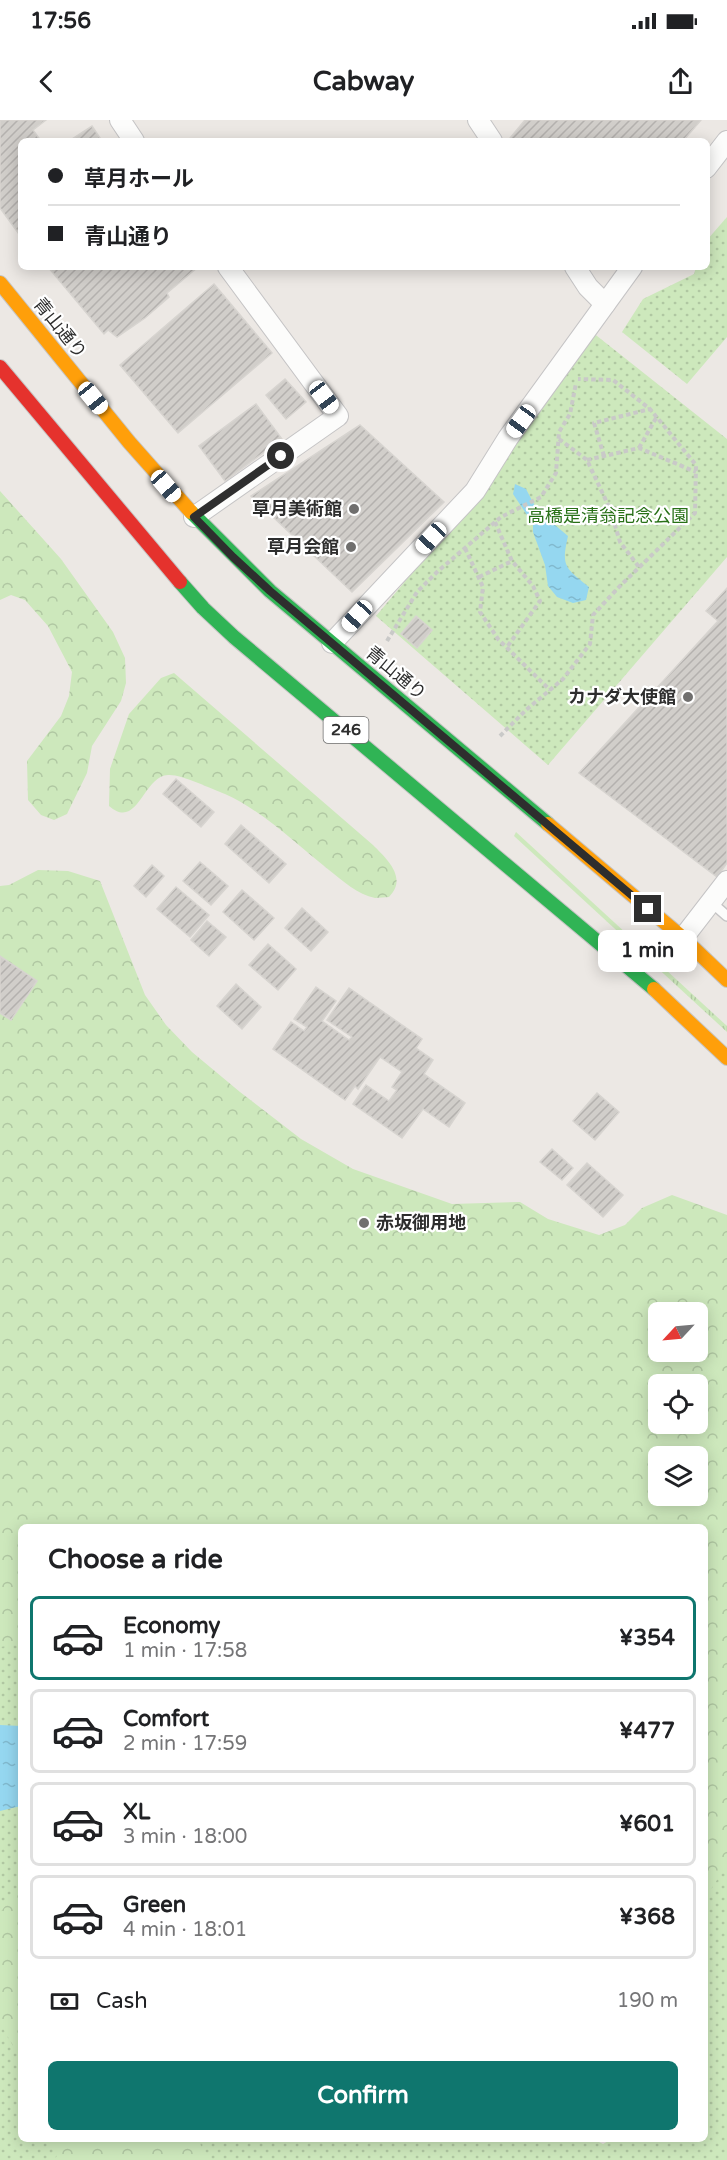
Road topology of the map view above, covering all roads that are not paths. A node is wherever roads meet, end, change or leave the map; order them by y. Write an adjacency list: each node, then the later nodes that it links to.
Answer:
1 (120, 120): 3 (street)
2 (478, 120): 4 (street)
3 (132, 138)
4 (490, 138)
5 (727, 141): 6 (street)
6 (710, 163)
7 (230, 270): 13 (street)
8 (577, 270): 11 (street)
9 (630, 270): 11 (street)
10 (0, 283): 13 (highway, 青山通り)
11 (604, 304): 14 (street)
12 (0, 367): 20 (highway, 246)
13 (194, 517): 14 (highway, 青山通り)
14 (332, 643): 18 (highway, 青山通り)
15 (727, 881): 16 (street)
16 (711, 902): 17 (lane); 18 (street)
17 (727, 916)
18 (683, 938): 19 (highway, 青山通り)
19 (727, 980)
20 (727, 1058)

